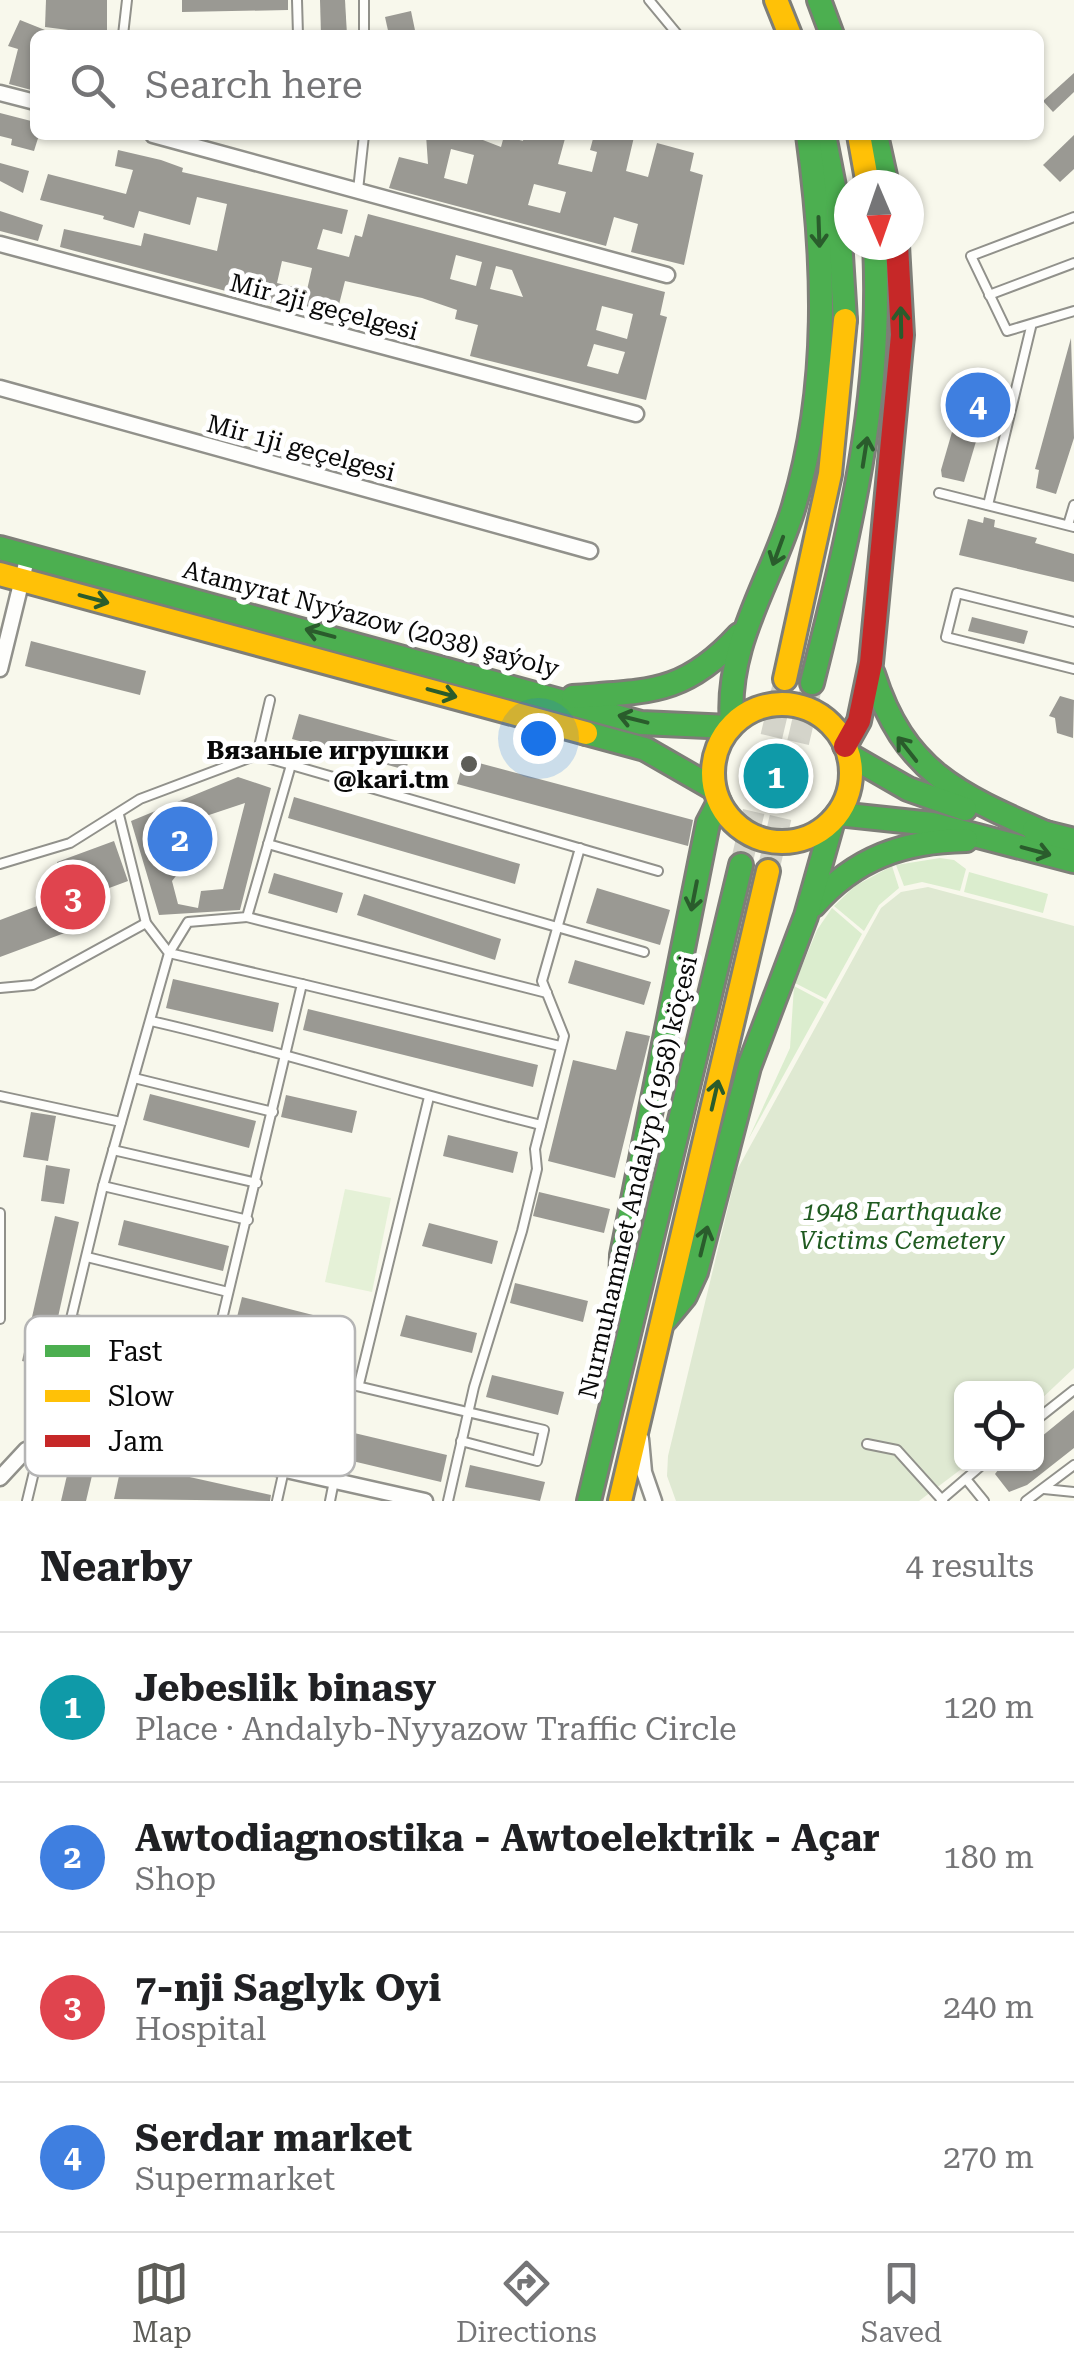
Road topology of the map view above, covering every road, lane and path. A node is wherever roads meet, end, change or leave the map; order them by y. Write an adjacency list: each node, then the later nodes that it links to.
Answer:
1 (127, 0): 7 (lane)
2 (297, 0): 8 (lane)
3 (364, 0): 9 (lane)
4 (649, 0): 10 (lane)
5 (776, 0): 11 (main road)
6 (819, 0): 12 (main road)
7 (124, 30)
8 (298, 30)
9 (364, 30)
10 (674, 30)
11 (788, 30)
12 (830, 30)
13 (0, 93): 14 (street)
14 (30, 101)
15 (170, 140): 23 (street)
16 (363, 140): 23 (lane)
17 (809, 140): 44 (main road, one-way to 44)
18 (825, 140): 48 (main road)
19 (861, 140): 21 (main road)
20 (877, 140): 22 (main road)
21 (866, 170)
22 (884, 170)
23 (358, 192): 29 (street)
24 (1074, 216): 30 (lane)
25 (0, 244): 34 (street, Mir 2ji geçelgesi)
26 (875, 260): 49 (main road, one-way to 26)
27 (897, 260): 45 (main road, one-way to 27)
28 (1074, 263): 30 (lane)
29 (667, 275)
30 (989, 295): 32 (lane)
31 (1074, 312): 32 (lane)
32 (1031, 327): 36 (lane)
33 (0, 388): 40 (street, Mir 1ji geçelgesi)
34 (636, 414)
35 (939, 492): 36 (lane)
36 (988, 505): 38 (lane)
37 (1074, 505): 38 (lane)
38 (1071, 526)
39 (0, 548): 41 (main road, Atamyrat Nyýazow (2038) şaýoly)
40 (590, 551)
41 (28, 555): 42 (street); 50 (main road, Atamyrat Nyýazow (2038) şaýoly, one-way to 41)
42 (11, 576): 46 (street); 56 (main road, Atamyrat Nyýazow (2038) şaýoly, one-way to 56)
43 (1074, 622): 47 (lane)
44 (748, 624): 50 (main road); 52 (main road)
45 (871, 664): 53 (main road); 59 (main road, one-way to 45)
46 (0, 669)
47 (1074, 669)
48 (786, 679)
49 (812, 683)
50 (562, 698): 52 (main road, Atamyrat Nyýazow (2038) şaýoly, one-way to 50)
51 (270, 700): 54 (lane)
52 (731, 726): 53 (main road); 56 (main road)
53 (847, 750): 58 (main road); 59 (main road)
54 (257, 754): 55 (lane); 57 (lane)
55 (291, 764): 62 (lane); 63 (lane)
56 (716, 795): 58 (main road); 96 (main road, one-way to 96)
57 (118, 816): 65 (lane); 71 (lane)
58 (835, 817): 61 (main road); 69 (main road)
59 (1048, 834): 60 (main road)
60 (1074, 840)
61 (999, 841): 64 (main road, one-way to 64); 69 (main road)
62 (268, 844): 70 (lane); 72 (lane)
63 (580, 848): 67 (lane); 72 (lane)
64 (1074, 861)
65 (0, 864)
66 (741, 865): 96 (main road, Nurmuhammet Andalyp (1958) köçesi)
67 (658, 870)
68 (768, 872): 98 (main road, one-way to 68)
69 (806, 916): 98 (main road, one-way to 69)
70 (247, 917): 74 (lane); 77 (lane)
71 (146, 923): 74 (lane); 76 (lane)
72 (557, 927): 73 (lane); 77 (lane)
73 (644, 952)
74 (169, 953): 75 (lane); 78 (lane)
75 (302, 984): 79 (lane); 80 (lane)
76 (0, 988)
77 (547, 993): 79 (lane)
78 (151, 1021): 80 (lane); 81 (lane)
79 (560, 1046): 86 (lane)
80 (286, 1052): 83 (lane); 84 (lane)
81 (134, 1078): 84 (lane); 85 (lane)
82 (0, 1096): 85 (lane)
83 (429, 1098): 86 (lane); 100 (lane)
84 (273, 1112): 88 (lane)
85 (121, 1122): 87 (lane)
86 (541, 1125): 103 (lane)
87 (114, 1150): 88 (lane); 89 (lane)
88 (257, 1183): 91 (lane)
89 (103, 1186): 91 (lane); 92 (lane)
90 (0, 1213): 97 (lane)
91 (248, 1220): 93 (lane)
92 (86, 1257): 93 (lane); 94 (lane)
93 (228, 1292): 95 (lane)
94 (73, 1316)
95 (223, 1316)
96 (632, 1318): 124 (main road, Nurmuhammet Andalyp (1958) köçesi)
97 (0, 1320)
98 (661, 1326): 102 (main road)
99 (355, 1383): 100 (lane)
100 (358, 1384): 103 (lane)
101 (1074, 1390): 104 (lane)
102 (641, 1410): 125 (main road); 126 (street)
103 (468, 1411): 105 (lane); 105 (lane)
104 (1044, 1414)
105 (461, 1442): 123 (lane)
106 (867, 1444): 118 (lane)
107 (25, 1451): 113 (street)
108 (1074, 1465): 116 (lane)
109 (975, 1471): 114 (lane)
110 (34, 1476): 119 (lane)
111 (283, 1476): 120 (lane)
112 (311, 1476): 115 (street)
113 (0, 1478)
114 (966, 1479): 118 (lane); 127 (lane)
115 (334, 1481): 121 (lane); 122 (street)
116 (1042, 1488): 117 (lane); 128 (lane)
117 (1074, 1492)
118 (942, 1500)
119 (27, 1501)
120 (277, 1501)
121 (330, 1501)
122 (426, 1501)
123 (448, 1501)
124 (589, 1501)
125 (620, 1501)
126 (654, 1501)
127 (984, 1501)
128 (1026, 1501)

